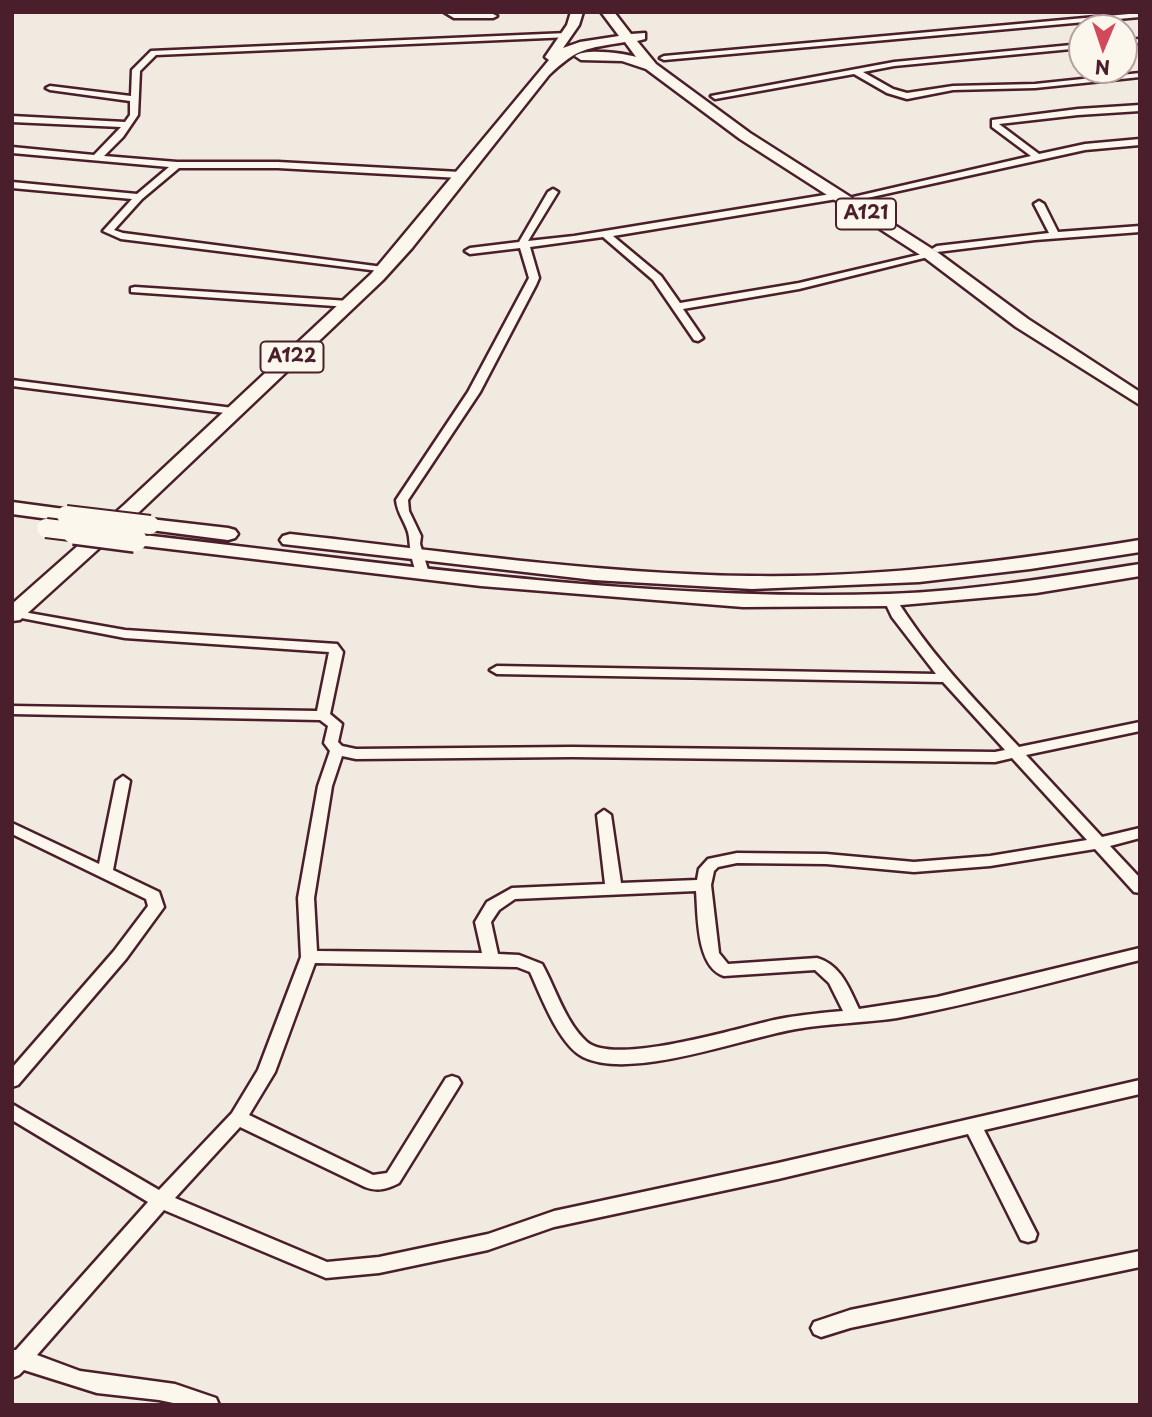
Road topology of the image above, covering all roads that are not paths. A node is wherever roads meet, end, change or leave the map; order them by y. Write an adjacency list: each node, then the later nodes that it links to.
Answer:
1 (448, 12): 8 (street)
2 (577, 12): 9 (highway)
3 (607, 12): 10 (highway, A121)
4 (622, 12): 10 (highway, A121)
5 (1049, 12): 6 (street)
6 (1068, 18)
7 (1068, 19): 13 (street)
8 (494, 24): 9 (street); 18 (street)
9 (567, 35): 12 (highway)
10 (632, 35): 12 (highway, A122); 13 (highway, A121)
11 (1068, 47): 14 (street)
12 (558, 54): 13 (highway); 27 (highway, A122)
13 (658, 63): 17 (highway, A121); 30 (highway, A121)
14 (856, 71): 15 (street); 17 (street)
15 (1140, 75)
16 (50, 88): 18 (street)
17 (715, 96): 32 (highway, A121)
18 (136, 99): 21 (street)
19 (1140, 108): 24 (street)
20 (12, 119): 21 (street)
21 (125, 125): 25 (street)
22 (1140, 142): 24 (street)
23 (12, 150): 25 (street)
24 (1037, 157): 32 (street)
25 (96, 158): 26 (street)
26 (177, 165): 27 (street); 31 (street)
27 (460, 175): 40 (highway, A122)
28 (12, 185): 31 (street)
29 (553, 191): 37 (street)
30 (837, 196): 35 (street); 39 (highway, A121)
31 (139, 197): 40 (street)
32 (859, 197): 39 (highway, A121)
33 (1039, 204): 36 (street)
34 (1140, 229): 36 (street)
35 (605, 234): 37 (street); 43 (street)
36 (1055, 235): 39 (street)
37 (523, 245): 38 (street); 54 (street)
38 (470, 251)
39 (934, 252): 43 (street); 46 (highway, A121); 47 (highway, A121)
40 (383, 270): 42 (highway, A122)
41 (135, 290): 42 (street)
42 (349, 304): 48 (highway, A122)
43 (677, 307): 44 (street)
44 (698, 338)
45 (12, 383): 48 (street)
46 (1140, 385)
47 (1140, 402)
48 (233, 411): 58 (highway, A122)
49 (12, 508): 52 (highway, bridge)
50 (12, 524): 52 (highway, bridge)
51 (1140, 530): 55 (highway)
52 (143, 532): 54 (highway)
53 (1140, 546): 55 (highway)
54 (421, 564): 55 (highway); 57 (highway)
55 (1014, 566)
56 (1140, 568): 57 (highway)
57 (890, 600): 60 (street)
58 (14, 614): 62 (street)
59 (497, 670): 60 (street)
60 (947, 678): 65 (street)
61 (12, 710): 62 (street)
62 (323, 716): 64 (street)
63 (1140, 726): 65 (street)
64 (337, 750): 65 (street); 76 (street)
65 (1016, 752): 70 (street)
66 (123, 780): 71 (street)
67 (604, 815): 74 (street)
68 (12, 828): 71 (street)
69 (1140, 833): 70 (street)
70 (1099, 843): 72 (street); 73 (street)
71 (105, 873): 79 (street)
72 (703, 885): 74 (street); 78 (street)
73 (1140, 888)
74 (614, 890): 77 (street)
75 (1140, 954): 78 (street)
76 (309, 957): 77 (street); 83 (street)
77 (491, 959): 78 (street)
78 (854, 1017)
79 (12, 1080)
80 (452, 1083): 83 (street)
81 (1140, 1087): 84 (street)
82 (12, 1111): 85 (street)
83 (238, 1118): 85 (street)
84 (973, 1126): 85 (street); 86 (street)
85 (161, 1200): 89 (street)
86 (1028, 1234)
87 (1140, 1259): 88 (street)
88 (821, 1328)
89 (14, 1363): 90 (street)
90 (209, 1405)

